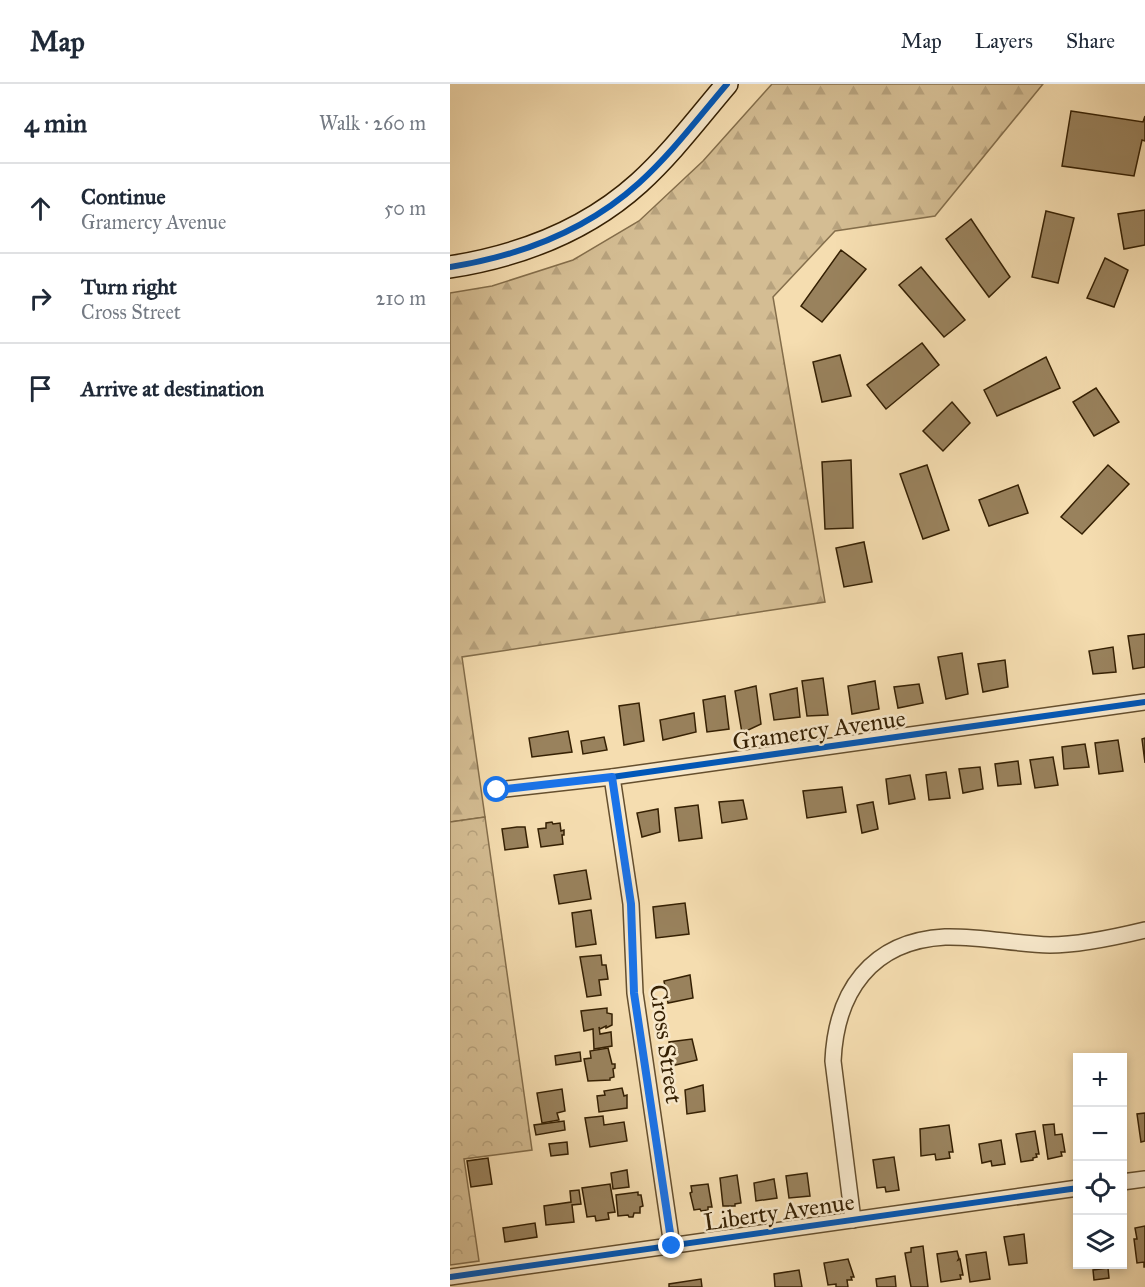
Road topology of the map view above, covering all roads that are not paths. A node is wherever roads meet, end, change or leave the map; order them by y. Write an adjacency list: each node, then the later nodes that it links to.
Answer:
1 (727, 84): 2 (main road)
2 (450, 267)
3 (1145, 702): 4 (street, Gramercy Avenue)
4 (612, 777): 5 (street, Gramercy Avenue); 11 (street, Cross Street)
5 (497, 790)
6 (1145, 930): 10 (street)
7 (1145, 1179): 8 (street)
8 (1127, 1181)
9 (1073, 1189): 10 (street, Liberty Avenue)
10 (853, 1220): 11 (street, Liberty Avenue)
11 (672, 1246): 12 (street, Liberty Avenue)
12 (450, 1277)

